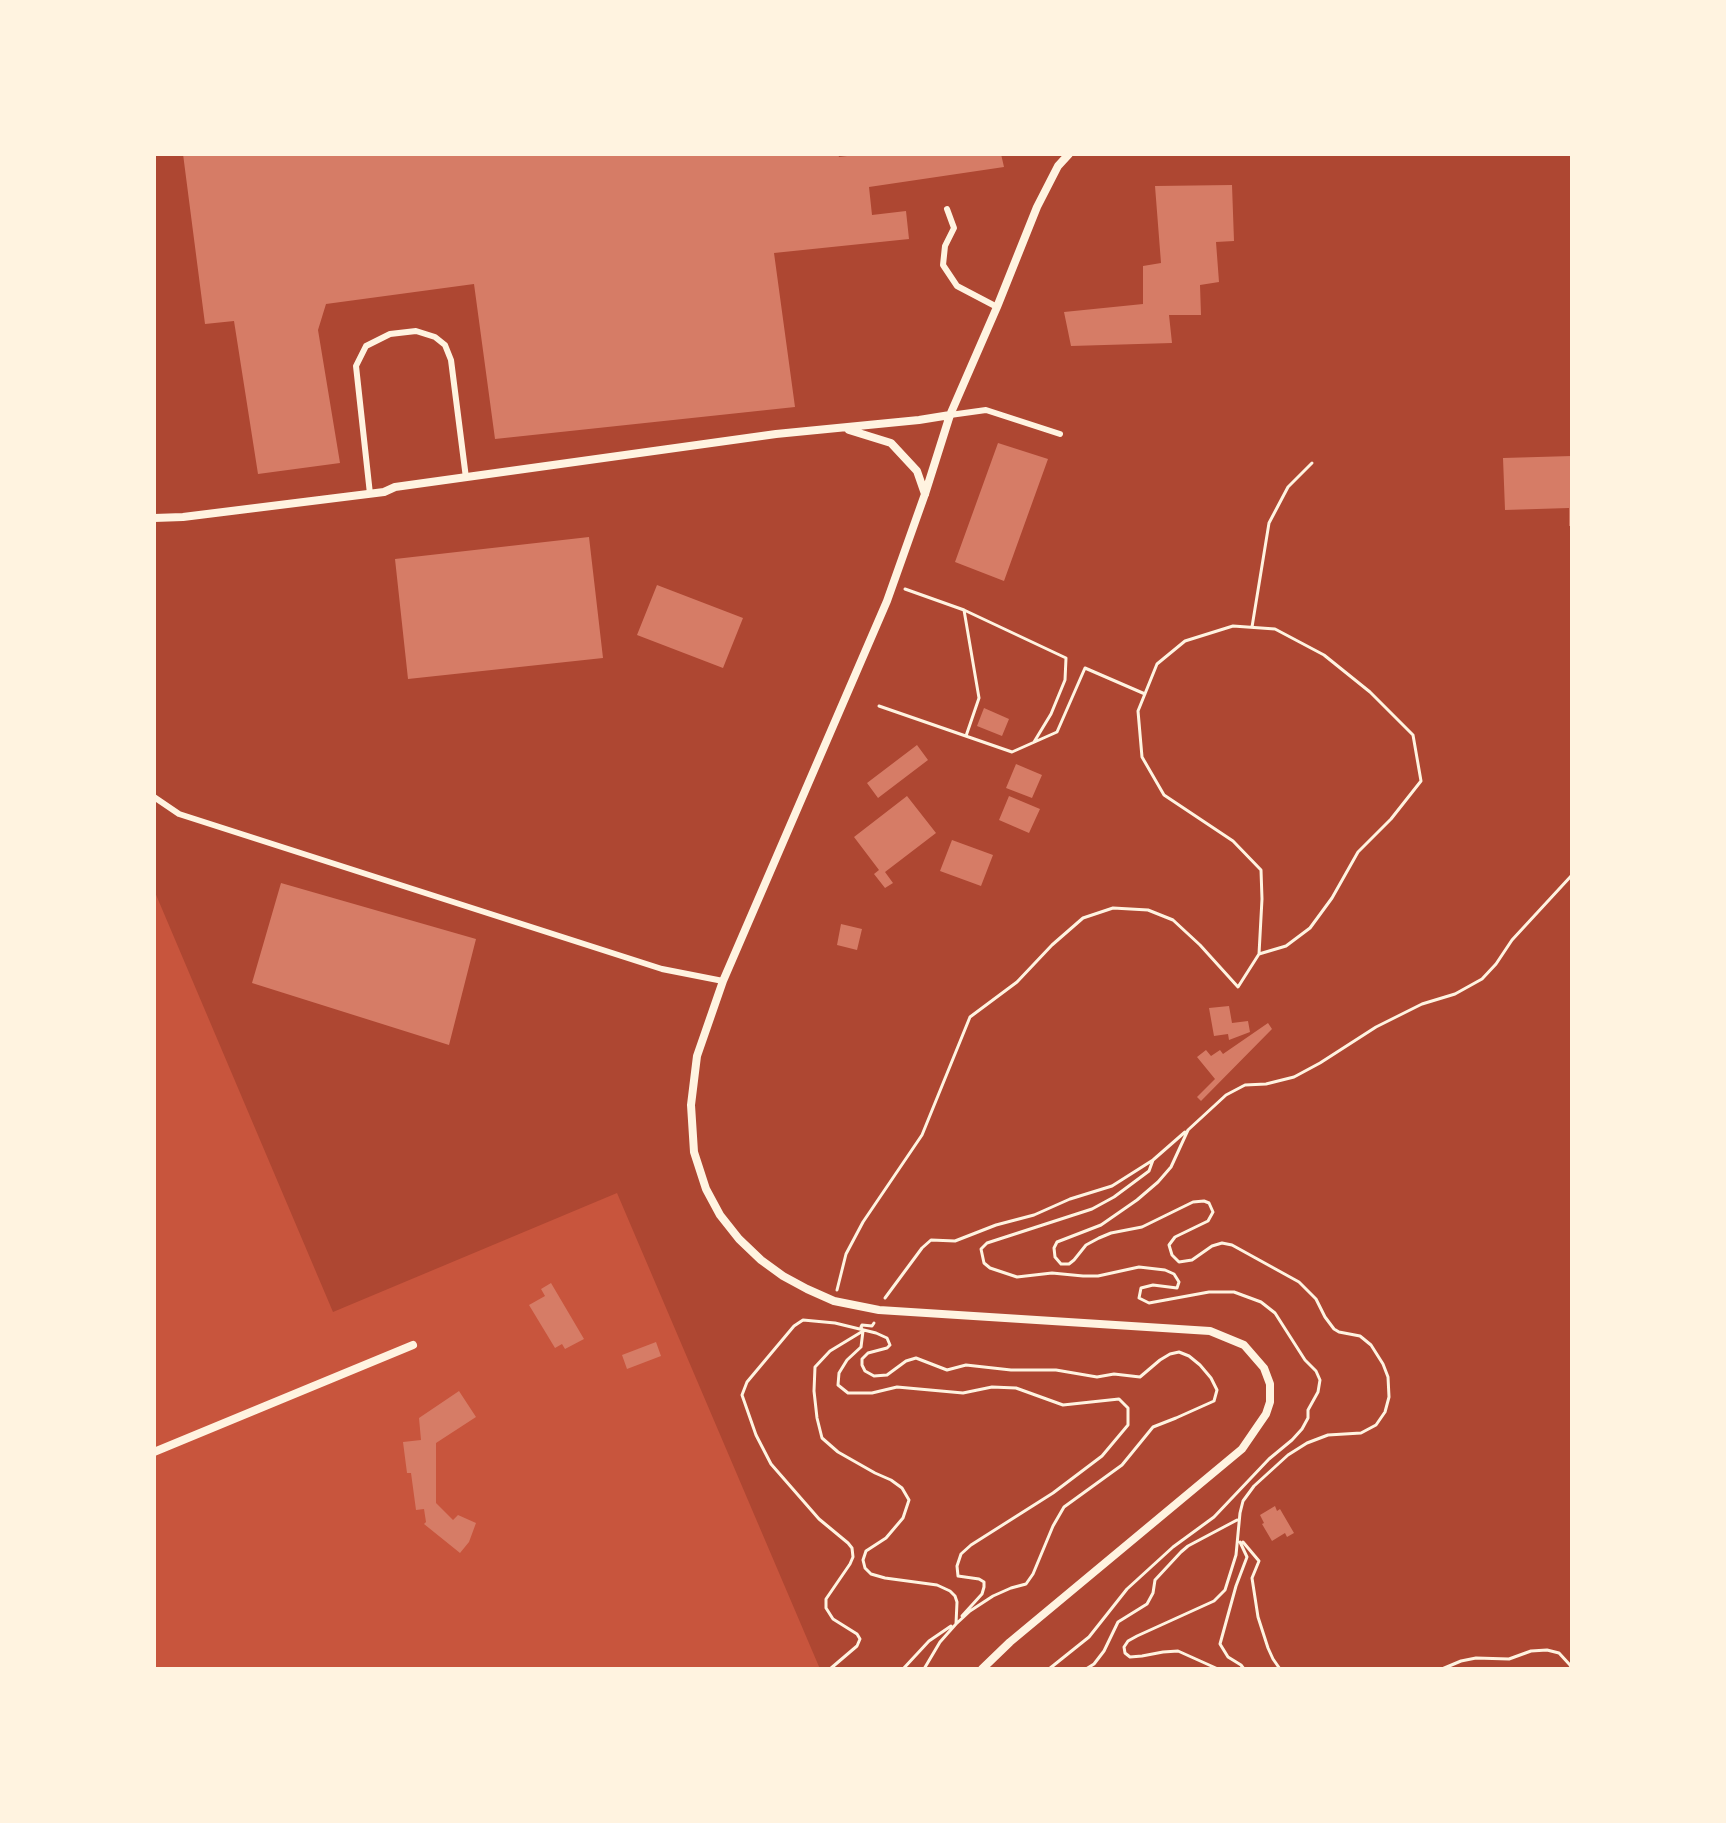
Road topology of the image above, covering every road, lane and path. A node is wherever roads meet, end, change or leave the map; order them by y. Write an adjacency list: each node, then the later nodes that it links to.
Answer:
1 (1069, 154): 3 (street)
2 (947, 209): 3 (lane)
3 (997, 307): 4 (street)
4 (950, 415): 5 (street); 6 (lane); 10 (street)
5 (845, 429): 8 (street); 10 (street)
6 (1060, 434)
7 (1312, 463): 14 (path)
8 (466, 478): 9 (street); 9 (lane)
9 (370, 494): 11 (street)
10 (925, 494): 12 (street)
11 (154, 518)
12 (893, 584): 13 (path); 22 (street)
13 (964, 610): 17 (path); 18 (path)
14 (1252, 627): 15 (path); 21 (path)
15 (1145, 694): 18 (path); 21 (path)
16 (879, 706): 17 (path)
17 (966, 736): 18 (path)
18 (1034, 742)
19 (154, 797): 22 (lane)
20 (1572, 875): 23 (path)
21 (1259, 954): 25 (path)
22 (723, 981): 25 (street)
23 (1188, 1130): 24 (path); 30 (path)
24 (1153, 1160): 26 (path); 37 (path)
25 (834, 1301): 26 (street)
26 (879, 1310): 27 (path); 36 (street)
27 (863, 1331): 32 (path); 32 (path); 32 (path); 33 (path)
28 (413, 1345): 29 (street)
29 (154, 1452)
30 (1239, 1519): 31 (path); 38 (path)
31 (1239, 1538): 39 (path); 40 (path); 41 (path)
32 (956, 1624): 34 (path); 35 (path)
33 (830, 1669)
34 (903, 1669)
35 (924, 1669)
36 (982, 1669)
37 (1049, 1669)
38 (1086, 1669)
39 (1218, 1669)
40 (1244, 1669)
41 (1280, 1669)
42 (1442, 1669): 43 (path)
43 (1572, 1669)

